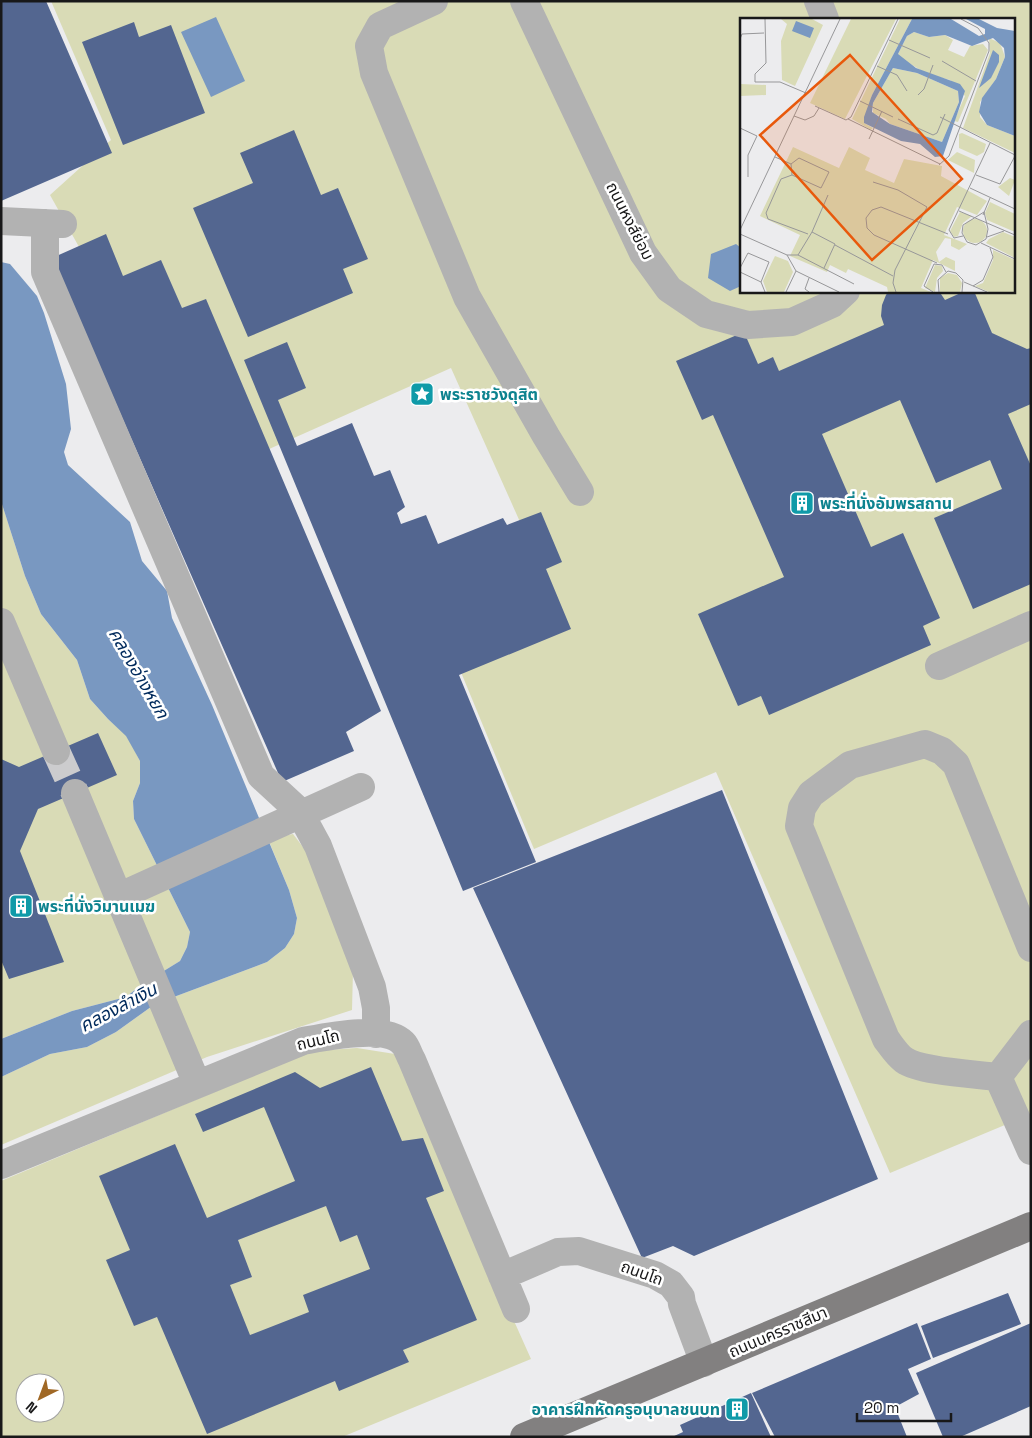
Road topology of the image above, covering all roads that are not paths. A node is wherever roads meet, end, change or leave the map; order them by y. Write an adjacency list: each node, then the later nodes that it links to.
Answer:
1 (434, 1): 7 (lane)
2 (524, 1): 6 (lane, ถนนหงส์ย่อม)
3 (818, 1): 4 (lane)
4 (825, 18)
5 (34, 222): 14 (lane)
6 (845, 292)
7 (580, 492)
8 (1, 622): 11 (lane)
9 (1031, 624): 10 (lane)
10 (939, 666)
11 (56, 751)
12 (361, 787): 14 (lane)
13 (75, 793): 15 (lane)
14 (292, 819): 15 (lane); 17 (lane)
15 (118, 897): 20 (lane)
16 (1031, 948): 19 (lane)
17 (376, 1034): 20 (lane, ถนนโถ); 24 (lane, ถนนโถ)
18 (1031, 1034): 19 (lane)
19 (998, 1077): 21 (lane)
20 (197, 1084): 22 (lane, ถนนโถ)
21 (1031, 1151)
22 (1, 1166)
23 (1031, 1226): 26 (main road, ถนนนครราชสีมา)
24 (502, 1276): 25 (lane, ถนนโถ); 26 (lane, ถนนโถ)
25 (516, 1309)
26 (704, 1363): 27 (main road, ถนนนครราชสีมา)
27 (524, 1437)

